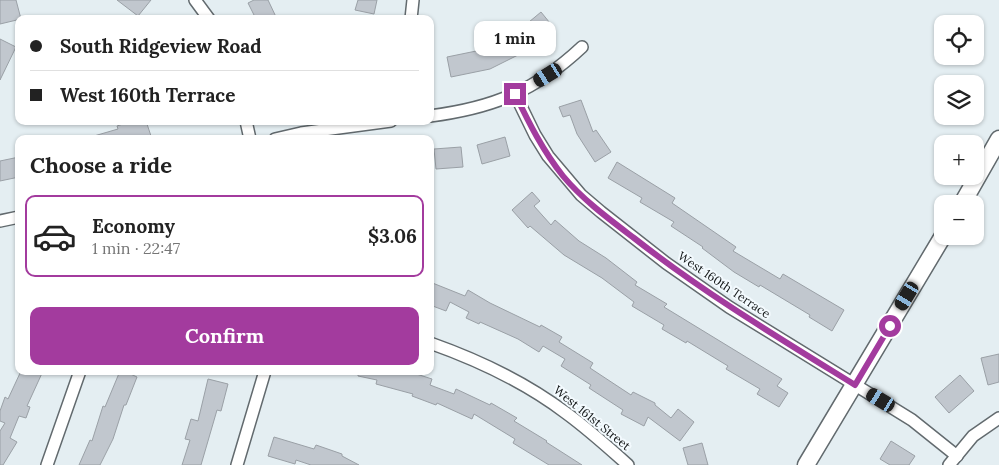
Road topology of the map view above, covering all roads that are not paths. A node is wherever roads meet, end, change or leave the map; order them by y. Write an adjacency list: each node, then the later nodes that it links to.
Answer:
1 (195, 0): 3 (street)
2 (413, 0): 4 (street)
3 (206, 15)
4 (411, 15)
5 (582, 47): 6 (street)
6 (515, 94): 7 (street); 18 (street, West 160th Terrace)
7 (434, 115)
8 (361, 125): 9 (street)
9 (292, 135)
10 (998, 143): 11 (main road)
11 (967, 195)
12 (15, 219): 13 (street)
13 (0, 221)
14 (938, 245): 18 (main road)
15 (434, 344): 23 (street, West 161st Street)
16 (79, 375): 21 (street)
17 (264, 375): 22 (street)
18 (855, 385): 20 (street, West 160th Terrace); 24 (main road)
19 (999, 418): 20 (street)
20 (957, 456): 25 (street)
21 (48, 465)
22 (237, 465)
23 (628, 465)
24 (806, 465)
25 (949, 465)

